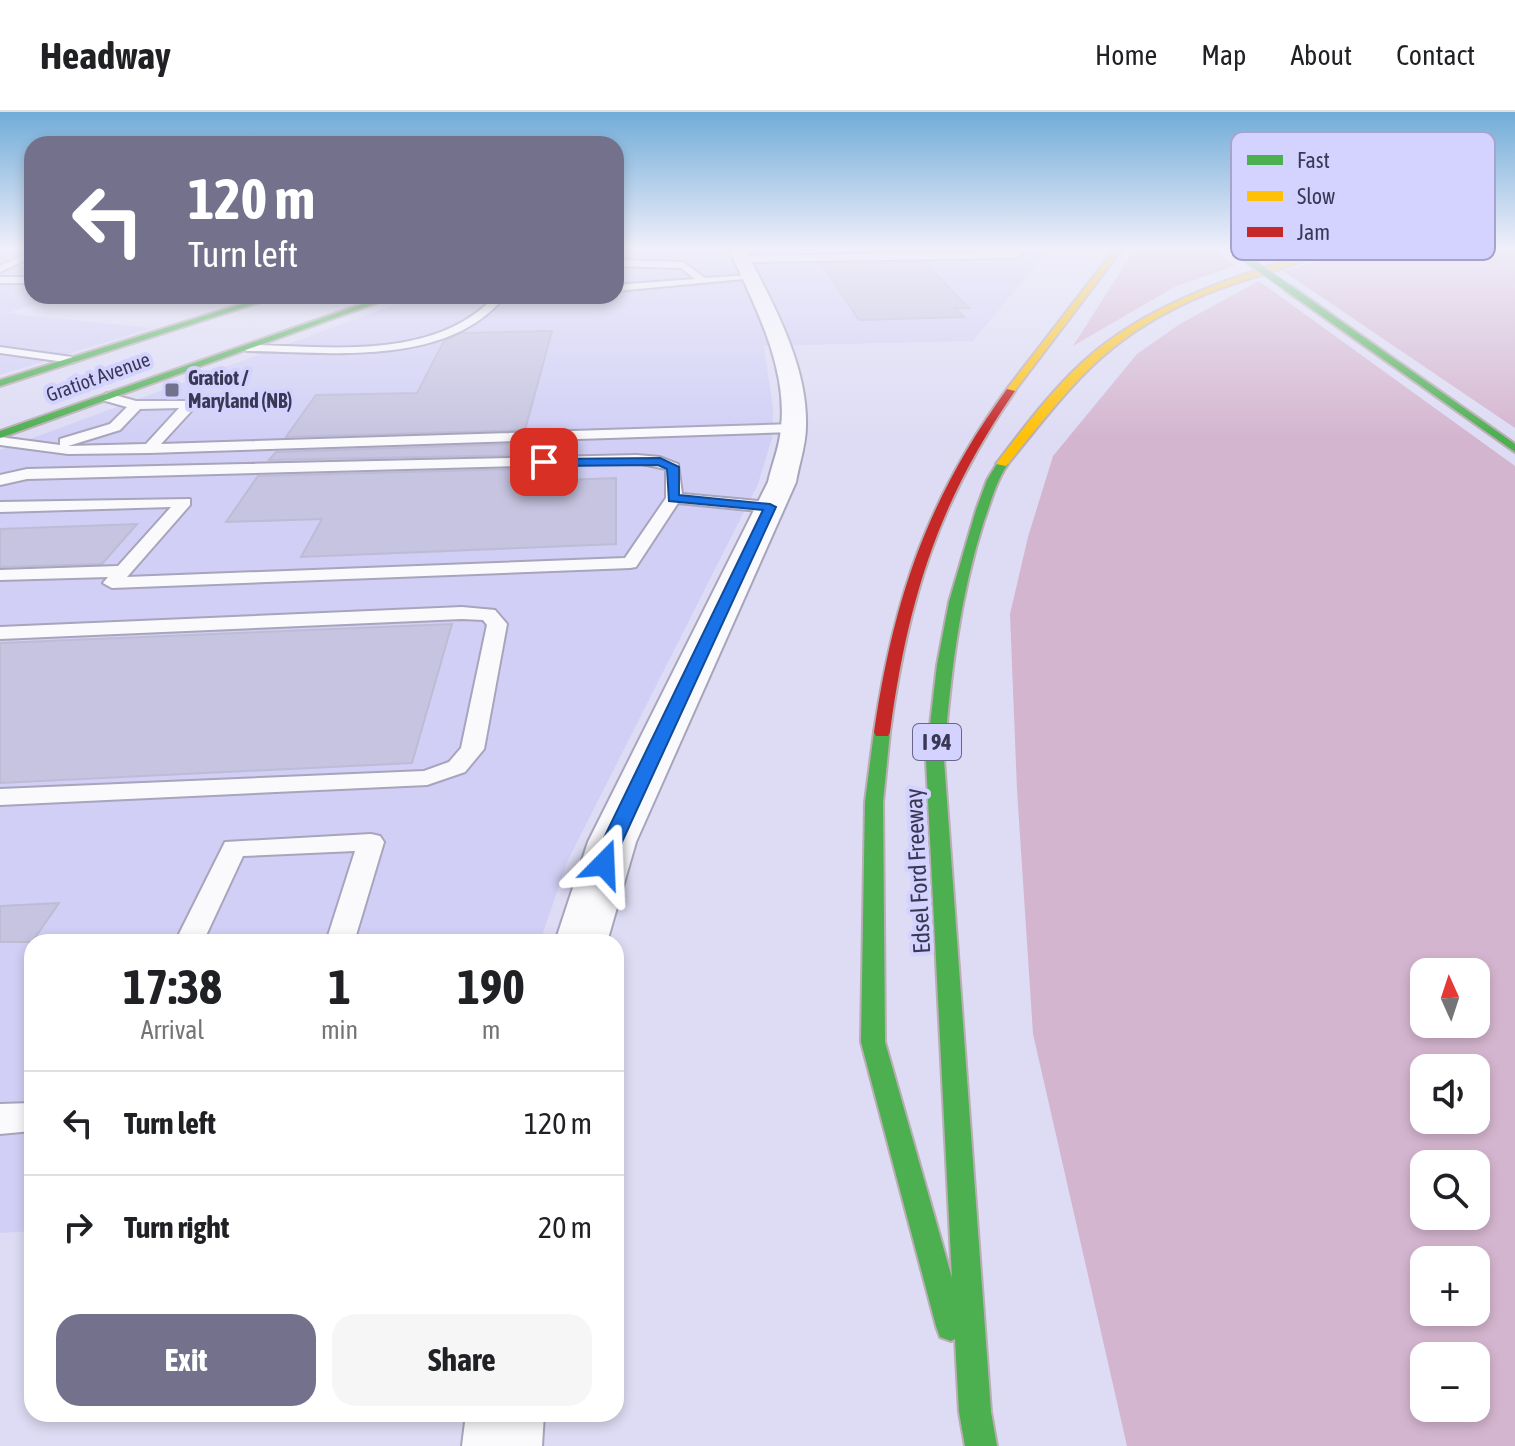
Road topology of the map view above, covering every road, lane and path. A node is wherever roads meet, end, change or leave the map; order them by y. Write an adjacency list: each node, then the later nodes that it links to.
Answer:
1 (227, 311): 8 (main road, Gratiot Avenue)
2 (349, 311): 9 (main road, Gratiot Avenue)
3 (482, 311): 9 (lane)
4 (766, 311): 16 (street)
5 (1071, 311): 36 (main road)
6 (1164, 311): 36 (main road, Edsel Ford Freeway / I 94)
7 (1321, 311): 20 (main road, bridge)
8 (127, 343): 11 (main road, Gratiot Avenue); 12 (main road)
9 (247, 348): 12 (main road, Gratiot Avenue)
10 (0, 350): 11 (lane)
11 (72, 360): 13 (main road, Gratiot Avenue)
12 (193, 367): 14 (main road, Gratiot Avenue)
13 (0, 383)
14 (107, 397): 15 (lane); 17 (main road, Gratiot Avenue)
15 (135, 405): 18 (lane); 19 (lane)
16 (794, 428): 19 (lane); 26 (street)
17 (0, 438): 18 (lane)
18 (39, 446): 19 (lane)
19 (149, 449)
20 (1515, 449)
21 (212, 469): 22 (lane); 23 (lane); 24 (lane)
22 (0, 480)
23 (674, 498): 26 (lane); 27 (lane)
24 (184, 502): 25 (lane); 27 (lane)
25 (0, 507)
26 (770, 507): 33 (street)
27 (123, 571): 28 (lane)
28 (0, 575)
29 (0, 633): 30 (lane)
30 (0, 797)
31 (193, 934): 32 (lane)
32 (342, 934)
33 (583, 934)
34 (24, 1118): 35 (lane)
35 (0, 1119)
36 (975, 1412): 39 (main road, Edsel Ford Freeway / I 94)
37 (504, 1422): 38 (street)
38 (502, 1446)
39 (981, 1446)

